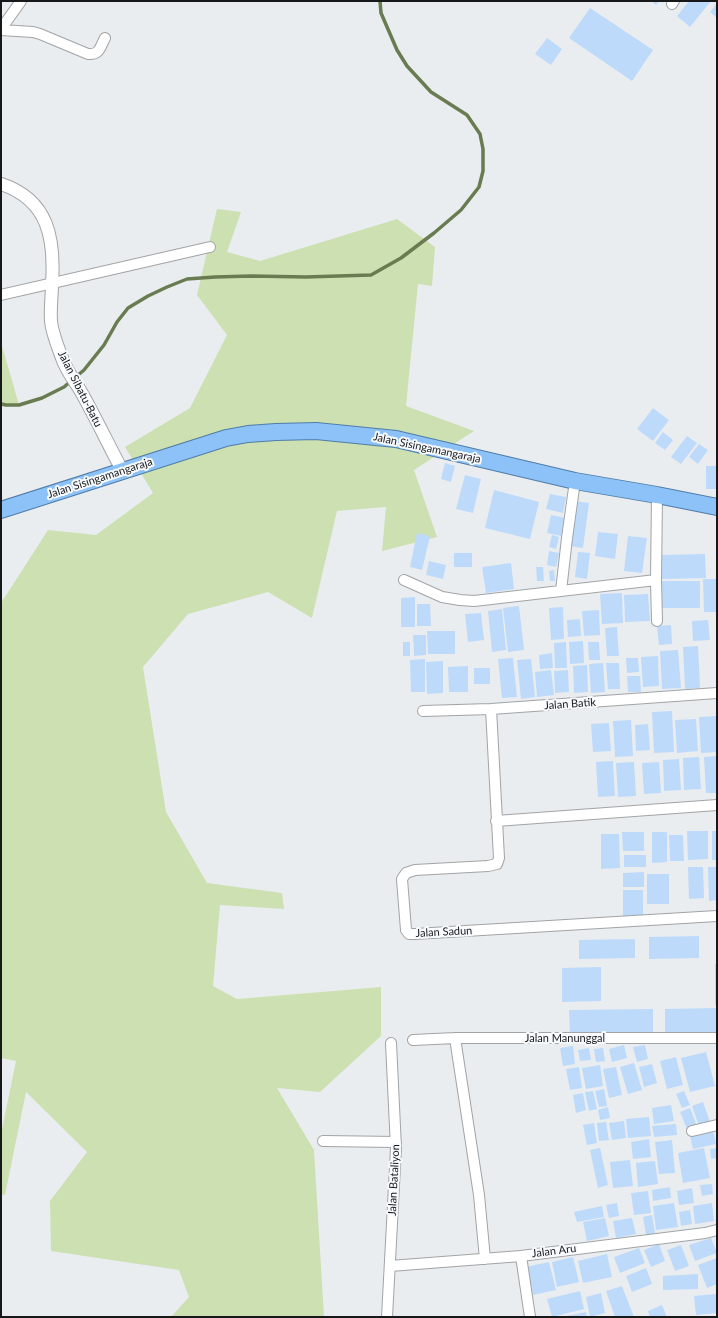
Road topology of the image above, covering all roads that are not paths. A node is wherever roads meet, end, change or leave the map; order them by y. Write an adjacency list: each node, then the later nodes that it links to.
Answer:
1 (21, 1): 2 (street)
2 (1, 29): 3 (street)
3 (105, 38)
4 (1, 184): 6 (street, Jalan Sibatu-Batu)
5 (210, 247): 6 (street)
6 (53, 283): 7 (street); 8 (street, Jalan Sibatu-Batu)
7 (1, 295)
8 (122, 470): 9 (highway, Jalan Sisingamangaraja); 12 (highway, Jalan Sisingamangaraja)
9 (575, 481): 10 (highway, Jalan Sisingamangaraja); 15 (street)
10 (658, 495): 11 (highway, Jalan Sisingamangaraja); 14 (street)
11 (717, 507)
12 (1, 510)
13 (404, 580): 15 (street)
14 (656, 580): 15 (street); 16 (street)
15 (562, 591)
16 (657, 621)
17 (717, 693): 18 (street, Jalan Batik)
18 (491, 709): 19 (street, Jalan Batik); 21 (street, Jalan Sadun)
19 (424, 711)
20 (717, 805): 21 (street)
21 (496, 821): 22 (street, Jalan Sadun)
22 (717, 916)
23 (455, 1038): 24 (street, Jalan Manunggal); 25 (street, Jalan Manunggal); 33 (street)
24 (717, 1038)
25 (413, 1040)
26 (391, 1043): 30 (street, Jalan Bataliyon)
27 (717, 1125): 28 (street)
28 (692, 1131)
29 (323, 1142): 30 (street)
30 (396, 1142): 34 (street, Jalan Bataliyon)
31 (717, 1230): 32 (street, Jalan Aru)
32 (521, 1256): 33 (street, Jalan Aru); 36 (street)
33 (485, 1259): 34 (street, Jalan Aru)
34 (390, 1266): 35 (street, Jalan Bataliyon)
35 (387, 1317)
36 (530, 1317)

